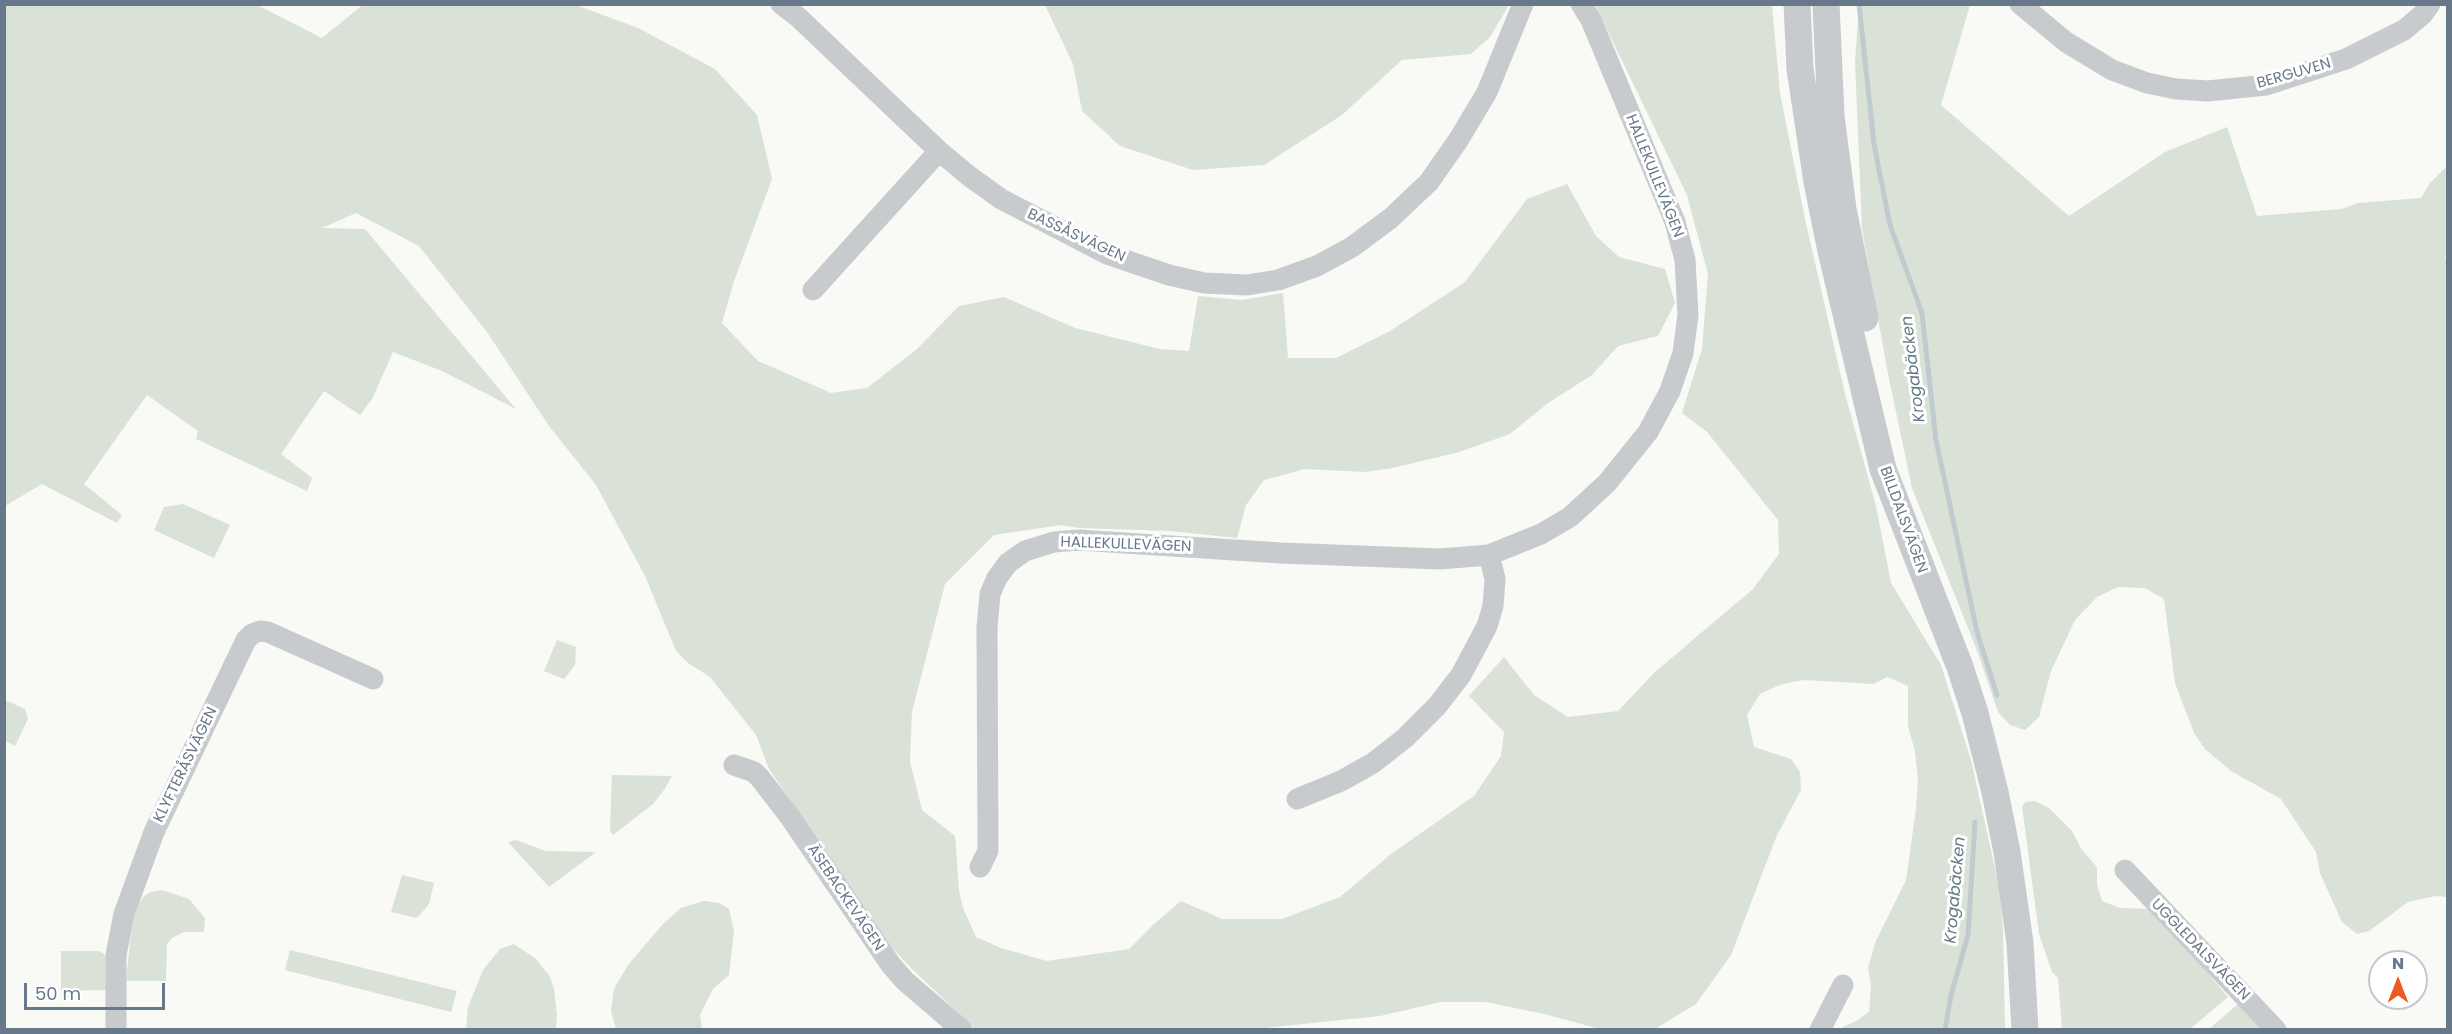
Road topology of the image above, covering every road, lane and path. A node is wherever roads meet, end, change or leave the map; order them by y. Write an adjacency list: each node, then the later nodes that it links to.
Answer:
1 (781, 4): 8 (street, BASSÅSVÄGEN)
2 (1523, 4): 8 (street, BASSÅSVÄGEN)
3 (1581, 4): 10 (street, HALLEKULLEVÄGEN)
4 (1797, 4): 20 (street, BILLDALSVÄGEN)
5 (1826, 4): 21 (street, BILLDALSVÄGEN)
6 (2020, 4): 7 (street, BERGUVEN)
7 (2430, 4)
8 (939, 151): 9 (street)
9 (813, 290)
10 (1489, 555): 13 (street); 14 (street, HALLEKULLEVÄGEN)
11 (373, 679): 17 (street, KLYFTERÅSVÄGEN)
12 (734, 765): 18 (street, ÄSEBACKEVÄGEN)
13 (1297, 799)
14 (980, 867)
15 (2125, 870): 22 (street, UGGLEDALSVÄGEN)
16 (1843, 985): 19 (street)
17 (116, 1029)
18 (962, 1029)
19 (1820, 1029)
20 (2025, 1029)
21 (2040, 1029)
22 (2276, 1029)

